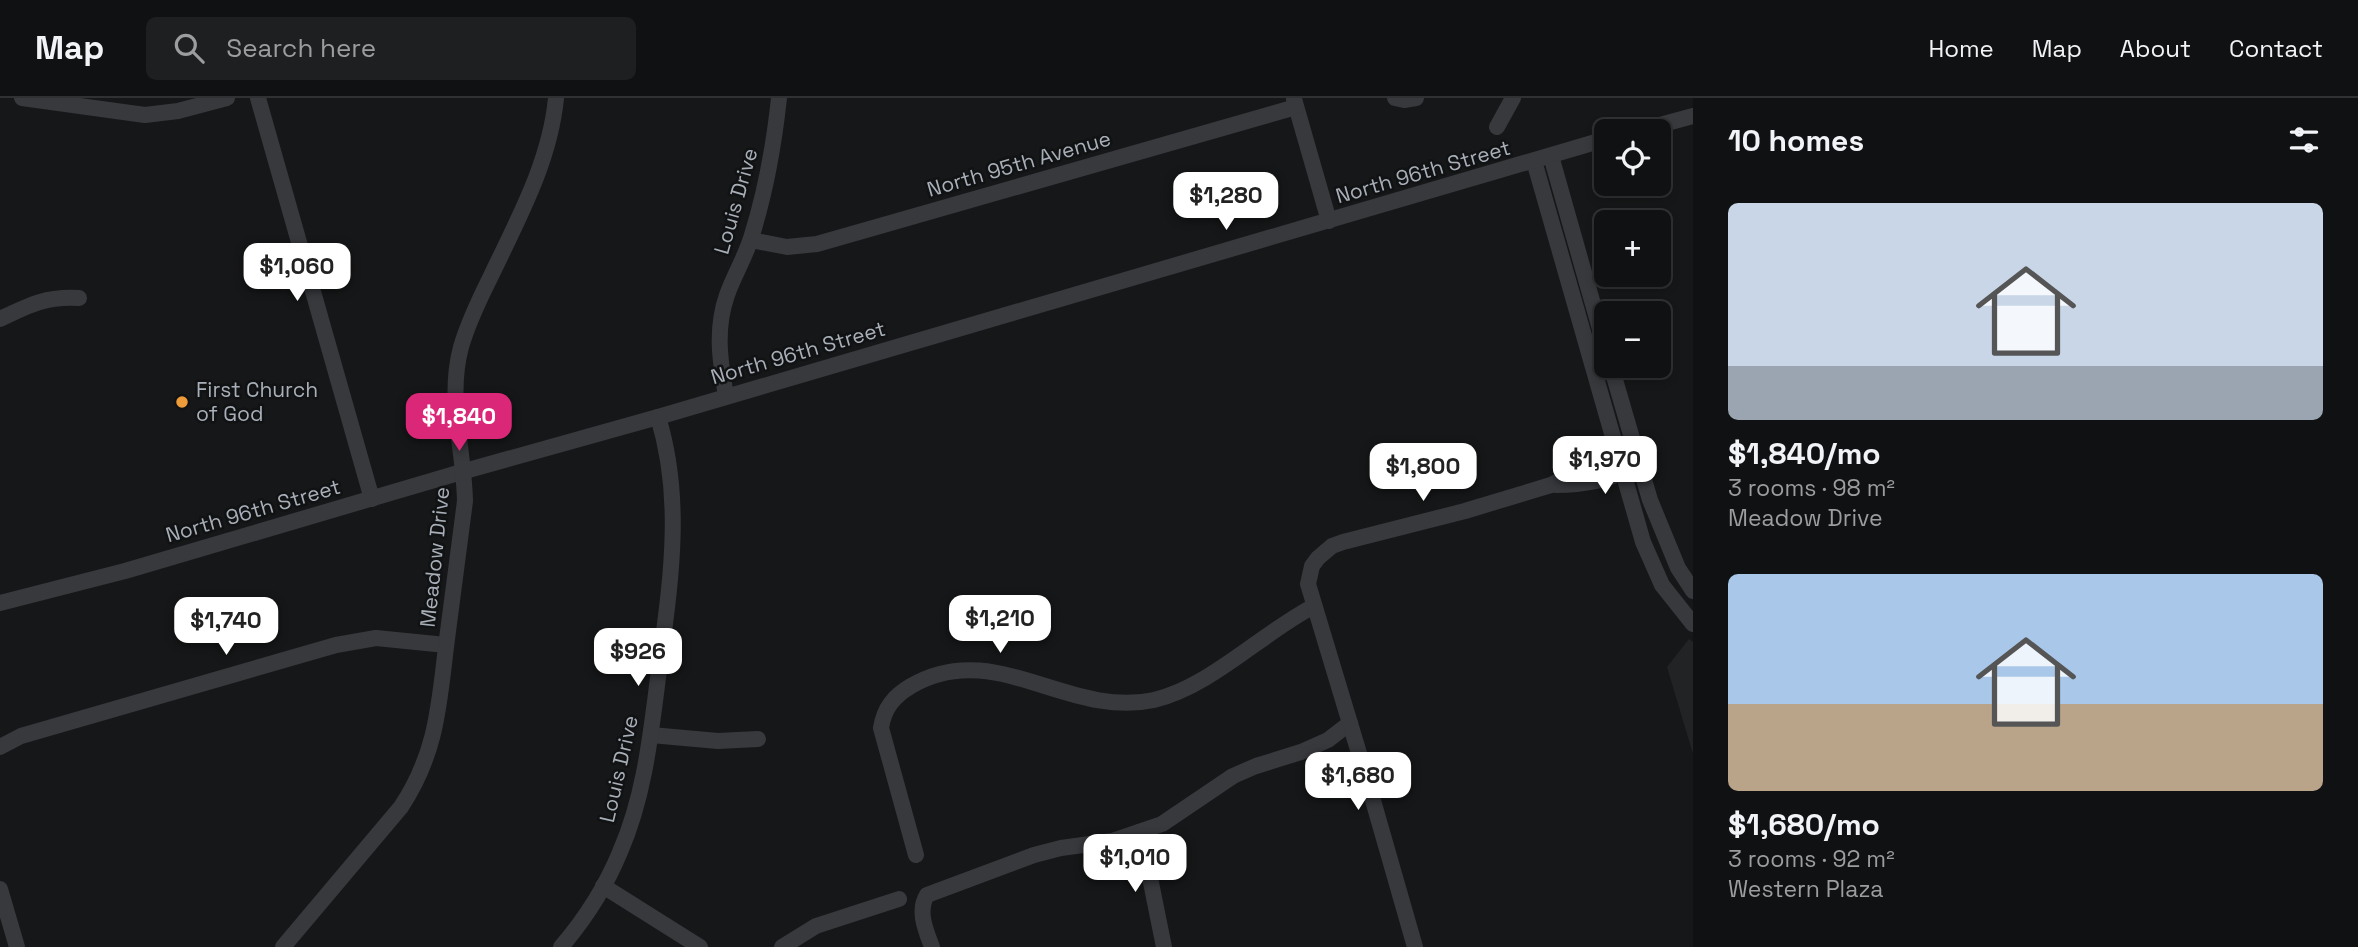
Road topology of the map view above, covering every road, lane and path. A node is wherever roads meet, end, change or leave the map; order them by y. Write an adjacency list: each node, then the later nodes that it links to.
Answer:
1 (22, 98): 10 (street)
2 (226, 98): 10 (street)
3 (257, 98): 28 (street)
4 (556, 98): 27 (street, Meadow Drive)
5 (779, 98): 18 (street, Louis Drive)
6 (1395, 98): 7 (street)
7 (1416, 98)
8 (1513, 98): 13 (street)
9 (1295, 102): 17 (street); 18 (street, North 95th Avenue)
10 (119, 105)
11 (1693, 116): 12 (street)
12 (1671, 122)
13 (1497, 127)
14 (1594, 143): 15 (street, North 96th Street)
15 (1551, 156): 16 (street, North 96th Street); 20 (street)
16 (1534, 161): 17 (street, North 96th Street); 26 (street)
17 (1329, 221): 23 (street, North 96th Street)
18 (751, 240): 23 (street, Louis Drive)
19 (79, 298): 21 (street)
20 (1594, 308)
21 (0, 319)
22 (1614, 378): 25 (street)
23 (726, 396): 24 (street, North 96th Street)
24 (658, 417): 27 (street, North 96th Street); 35 (street, Louis Drive)
25 (1637, 458): 26 (street); 29 (street)
26 (1621, 465): 31 (street); 32 (street)
27 (465, 471): 28 (street, North 96th Street); 33 (street, Meadow Drive)
28 (372, 499): 30 (street, North 96th Street)
29 (1693, 592)
30 (0, 603)
31 (1314, 606): 34 (street); 39 (street)
32 (1693, 624)
33 (446, 645): 37 (street); 44 (street, Meadow Drive)
34 (1350, 723): 38 (street); 50 (street)
35 (651, 735): 36 (street); 40 (street, Louis Drive)
36 (758, 738)
37 (7, 743)
38 (1139, 832): 48 (street); 49 (street)
39 (916, 855)
40 (603, 886): 45 (street, Louis Drive); 46 (street)
41 (0, 889): 43 (street)
42 (899, 899): 47 (street)
43 (17, 947)
44 (283, 947)
45 (561, 947)
46 (700, 947)
47 (782, 947)
48 (932, 947)
49 (1164, 947)
50 (1415, 947)

